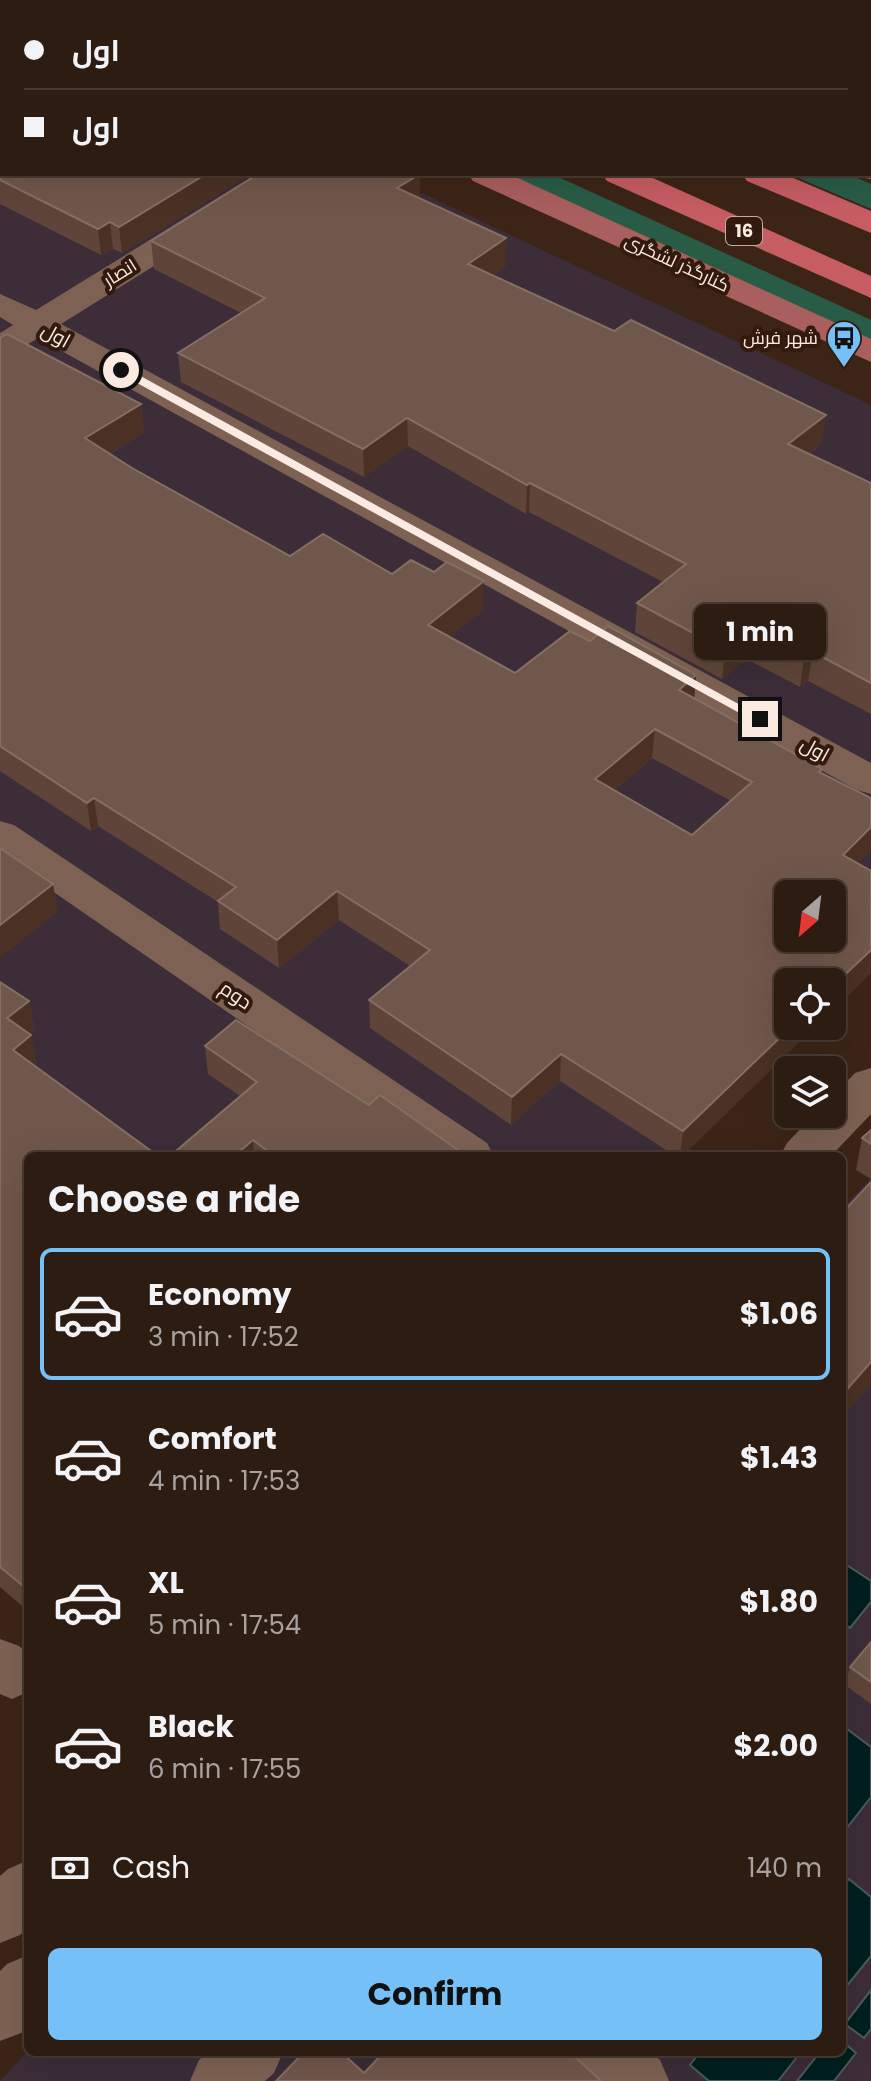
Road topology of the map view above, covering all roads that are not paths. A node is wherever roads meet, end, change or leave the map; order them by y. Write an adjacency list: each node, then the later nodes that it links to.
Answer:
1 (276, 176): 8 (street, انصار)
2 (488, 176): 10 (main road, کنارگذر لشگری)
3 (622, 176): 6 (highway, 16)
4 (763, 176): 5 (highway)
5 (871, 223)
6 (871, 288)
7 (0, 304): 8 (street, اول)
8 (38, 324): 9 (street, انصار); 11 (street, اول)
9 (0, 347)
10 (871, 352)
11 (871, 780)
12 (0, 835): 14 (street, دوم)
13 (871, 1085): 15 (street)
14 (465, 1152)
15 (807, 1152)
16 (24, 1892): 17 (street)
17 (0, 1915)
18 (24, 1988): 19 (street)
19 (0, 2012)
20 (248, 2056): 22 (street)
21 (611, 2056): 23 (street)
22 (220, 2081)
23 (639, 2081)

